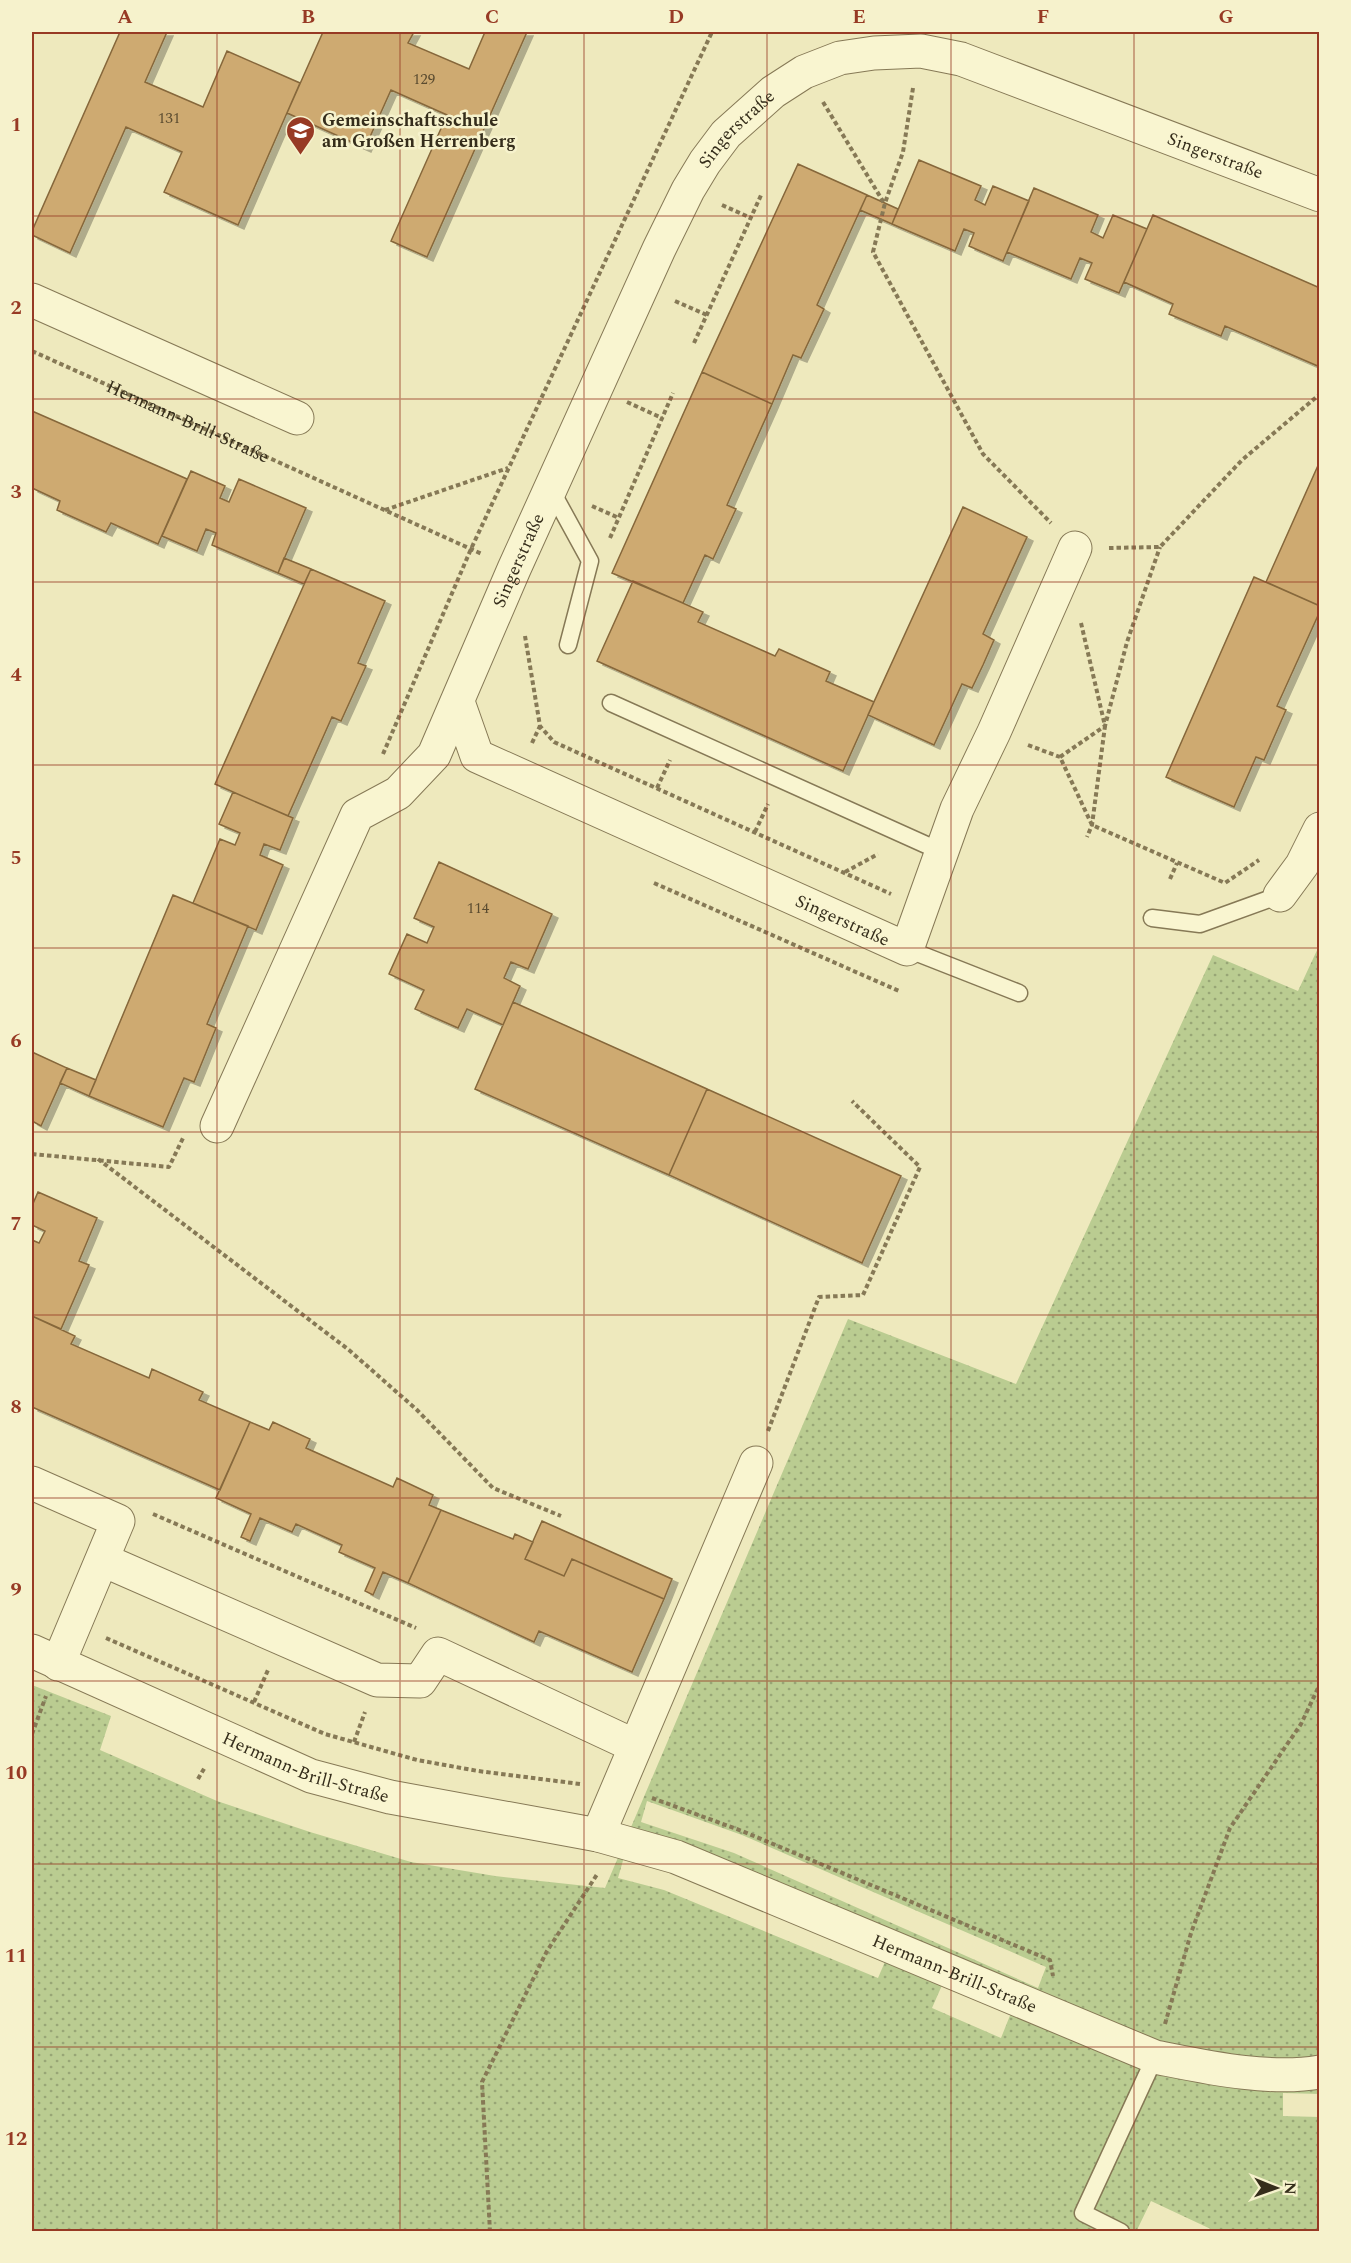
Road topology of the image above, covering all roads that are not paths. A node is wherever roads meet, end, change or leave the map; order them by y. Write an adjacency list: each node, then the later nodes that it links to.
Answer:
1 (1320, 195): 4 (street, Singerstraße)
2 (32, 300): 3 (street)
3 (297, 418)
4 (550, 488): 6 (lane); 7 (street, Singerstraße)
5 (1075, 548): 10 (street, Singerstraße)
6 (568, 645)
7 (458, 702): 13 (street, Singerstraße); 15 (street)
8 (611, 703): 10 (lane)
9 (1320, 829): 11 (street)
10 (942, 852): 13 (street, Singerstraße)
11 (1280, 895): 12 (lane)
12 (1152, 918)
13 (907, 949): 14 (lane)
14 (1019, 993)
15 (217, 1126)
16 (756, 1463): 20 (street)
17 (32, 1483): 18 (street)
18 (103, 1560): 19 (street); 20 (street)
19 (45, 1658): 21 (street, Hermann-Brill-Straße)
20 (635, 1746): 21 (street)
21 (608, 1838): 22 (street, Hermann-Brill-Straße)
22 (1155, 2057): 23 (street, Hermann-Brill-Straße); 24 (lane)
23 (1320, 2072)
24 (1121, 2232)

